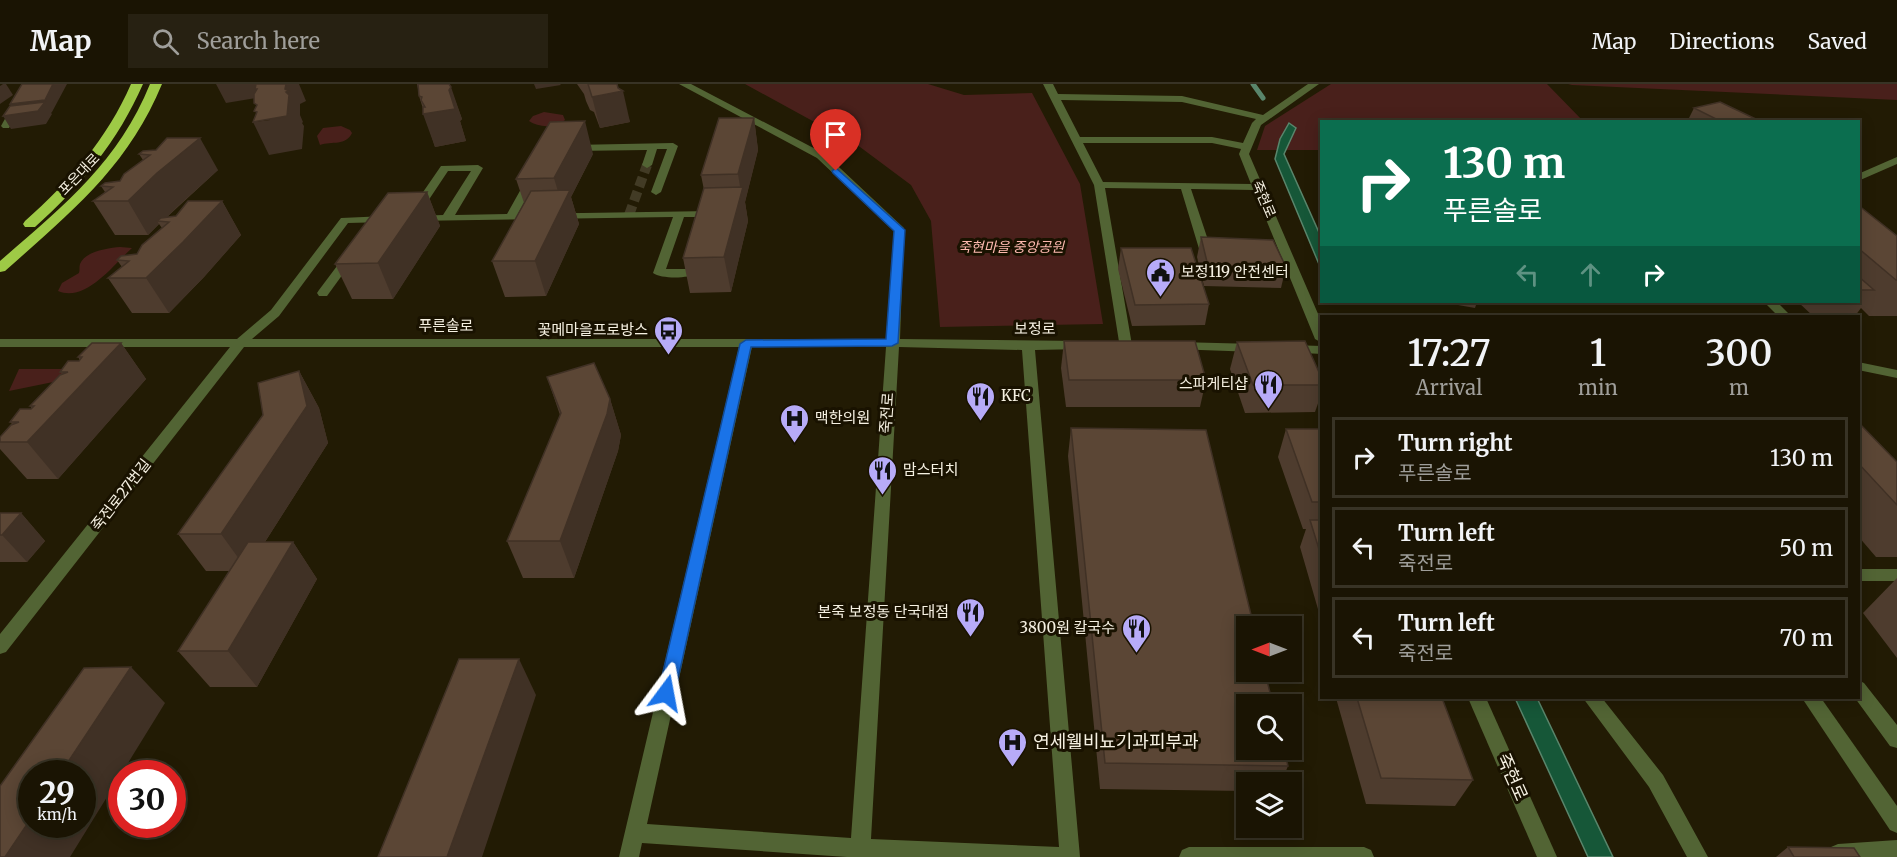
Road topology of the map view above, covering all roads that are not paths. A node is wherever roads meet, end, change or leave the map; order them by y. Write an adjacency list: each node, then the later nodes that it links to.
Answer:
1 (29, 84): 11 (street)
2 (136, 84): 29 (highway, 포은대로)
3 (156, 84): 31 (highway, 포은대로)
4 (684, 84): 38 (street, 죽전로)
5 (1048, 84): 8 (street)
6 (1105, 84): 9 (street)
7 (1314, 84): 10 (street)
8 (1054, 97): 9 (street); 12 (street)
9 (1108, 98): 10 (street)
10 (1264, 118): 14 (street)
11 (6, 126)
12 (1076, 140): 14 (street); 20 (street)
13 (653, 147): 15 (street); 17 (street); 23 (street)
14 (1247, 147): 22 (street, 죽현로)
15 (565, 149)
16 (1897, 160): 19 (street)
17 (647, 165)
18 (537, 171): 25 (street)
19 (1860, 177)
20 (1099, 185): 21 (street); 41 (street)
21 (1185, 186): 22 (street); 30 (street)
22 (1259, 187): 35 (street, 죽현로)
23 (657, 192)
24 (680, 214): 24 (street); 25 (street)
25 (511, 217): 26 (street)
26 (447, 218): 27 (street); 27 (street)
27 (410, 219): 36 (street, 죽전로27번길)
28 (357, 247): 32 (street)
29 (0, 251)
30 (1205, 252)
31 (0, 268)
32 (323, 293)
33 (1771, 303): 34 (street)
34 (1784, 315)
35 (1320, 335)
36 (241, 342): 37 (street, 푸른솔로); 39 (street, 푸른솔로); 49 (street, 죽전로27번길)
37 (0, 343)
38 (892, 343): 39 (street, 푸른솔로); 43 (street, 보정로); 58 (street, 죽전로)
39 (746, 344): 56 (street)
40 (1092, 345): 43 (street, 보정로)
41 (1125, 345)
42 (1160, 345): 44 (street)
43 (1028, 346): 62 (street)
44 (1320, 350)
45 (1860, 366): 46 (street)
46 (1897, 374)
47 (1897, 574): 48 (street)
48 (1860, 575)
49 (0, 647)
50 (1860, 691): 54 (street)
51 (1477, 699): 65 (street, 죽현로)
52 (1593, 699): 66 (street)
53 (1812, 699): 55 (street)
54 (1897, 740)
55 (1897, 823)
56 (634, 833): 58 (street); 60 (street)
57 (1897, 850): 59 (street)
58 (860, 853): 61 (street)
59 (1822, 855)
60 (629, 857)
61 (1058, 857)
62 (1070, 857)
63 (1189, 857): 64 (street)
64 (1364, 857)
65 (1546, 857)
66 (1698, 857)

